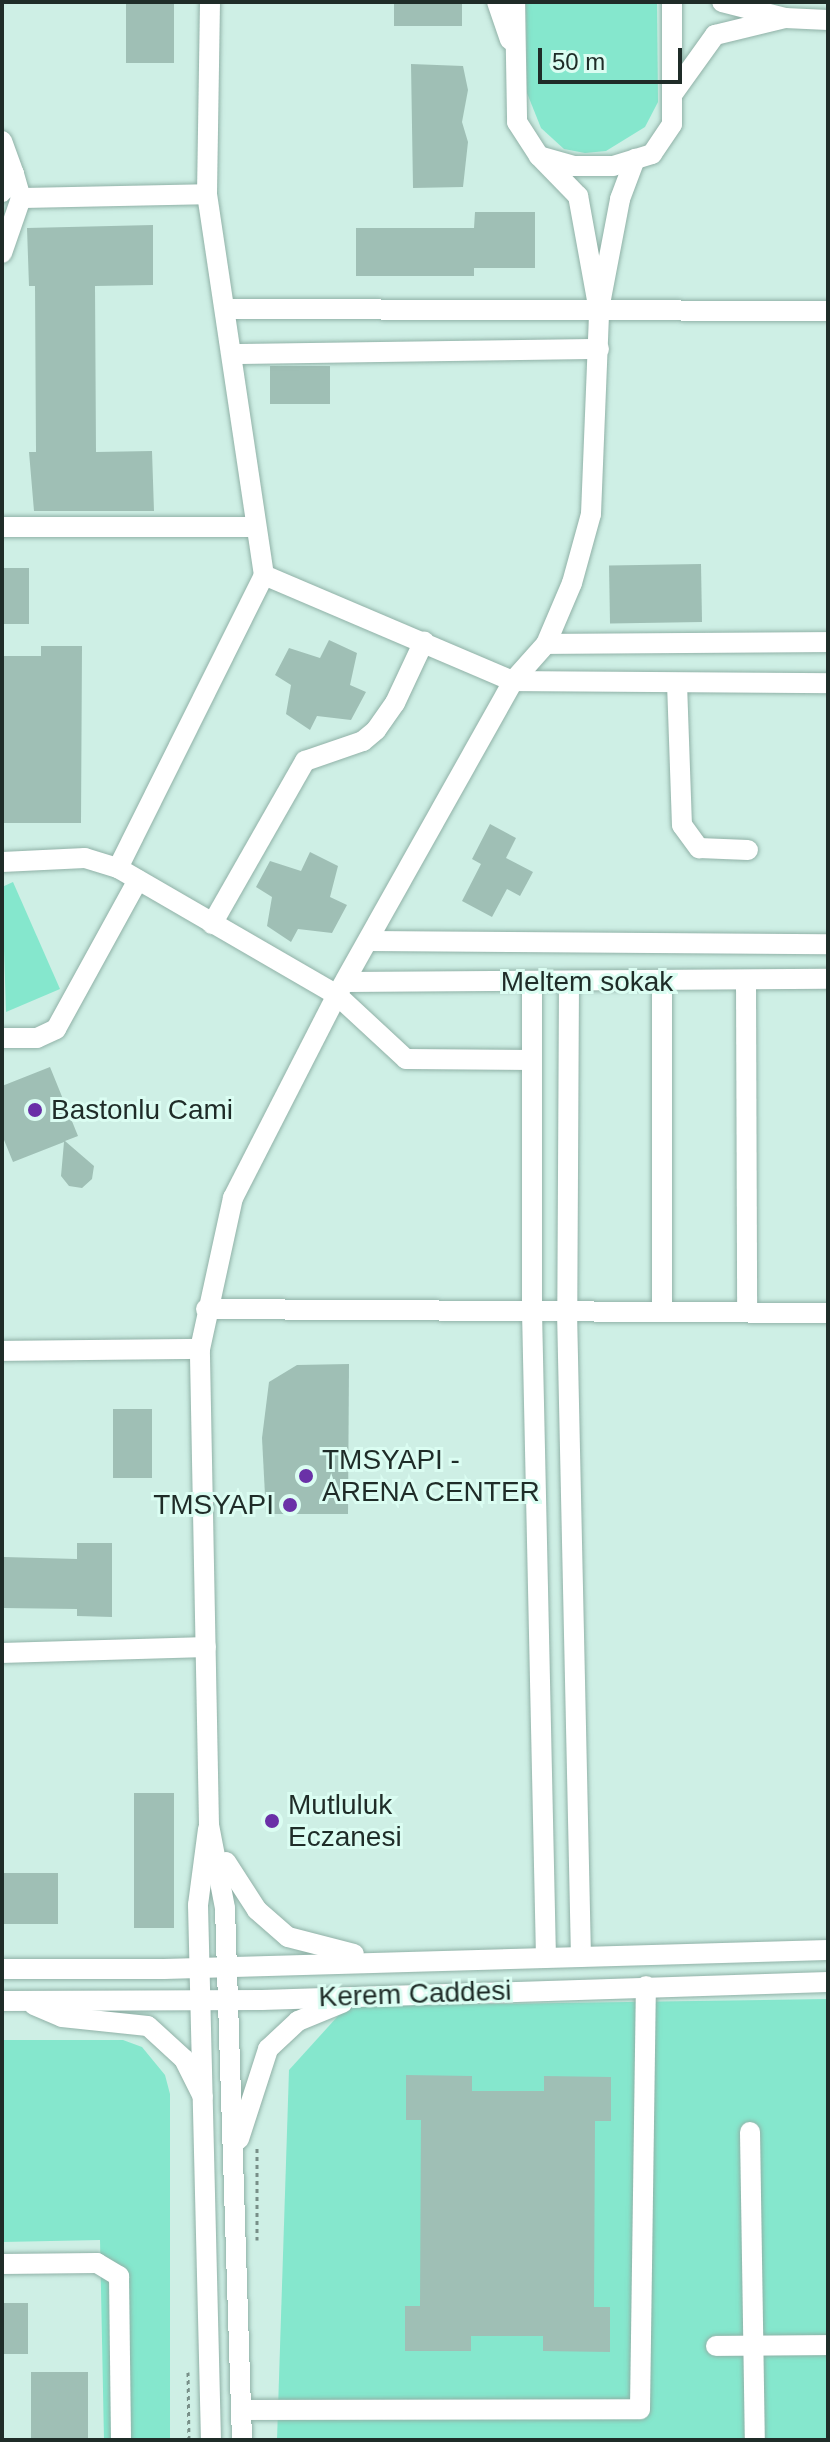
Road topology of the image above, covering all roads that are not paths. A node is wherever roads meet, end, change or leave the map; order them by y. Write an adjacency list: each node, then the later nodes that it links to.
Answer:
1 (210, 2): 13 (street)
2 (497, 2): 8 (street)
3 (515, 2): 8 (street)
4 (672, 2): 9 (street)
5 (722, 2): 6 (street)
6 (785, 18): 7 (street); 9 (street)
7 (828, 20)
8 (516, 56): 11 (street)
9 (672, 95): 12 (street)
10 (2, 141): 14 (street)
11 (539, 156): 12 (street); 17 (street)
12 (635, 159): 17 (street)
13 (207, 194): 14 (street); 16 (street)
14 (12, 195): 15 (street)
15 (2, 253)
16 (227, 309): 17 (street); 20 (street)
17 (599, 311): 18 (street); 19 (street)
18 (828, 311)
19 (599, 349): 20 (street); 26 (street)
20 (232, 354): 22 (street)
21 (2, 527): 22 (street)
22 (256, 527): 23 (street)
23 (264, 575): 24 (street); 32 (street)
24 (424, 641): 27 (street); 34 (street)
25 (828, 642): 26 (street)
26 (546, 644): 27 (street)
27 (513, 681): 28 (street); 35 (street)
28 (677, 683): 29 (street); 30 (street)
29 (828, 683)
30 (748, 850)
31 (2, 862): 32 (street)
32 (118, 868): 33 (street)
33 (138, 880): 34 (street); 43 (street)
34 (212, 924): 42 (street)
35 (369, 941): 36 (street, Meltem sokak); 42 (street)
36 (828, 944)
37 (828, 979): 41 (street, Meltem sokak)
38 (532, 982): 39 (street, Meltem sokak); 42 (street, Meltem sokak); 44 (street)
39 (569, 982): 40 (street, Meltem sokak); 47 (street)
40 (662, 982): 41 (street, Meltem sokak); 48 (street)
41 (746, 982): 49 (street)
42 (341, 988): 44 (street); 45 (street)
43 (2, 1038)
44 (532, 1060): 46 (street)
45 (206, 1309): 46 (street); 51 (street)
46 (532, 1311): 47 (street); 58 (street)
47 (567, 1311): 48 (street); 57 (street)
48 (662, 1311): 49 (street)
49 (747, 1312): 50 (street)
50 (828, 1313)
51 (200, 1349): 52 (street); 53 (street)
52 (2, 1351)
53 (206, 1647): 54 (street); 55 (street)
54 (2, 1653)
55 (209, 1825): 59 (street); 60 (street); 61 (street)
56 (828, 1950): 57 (street, Kerem Caddesi)
57 (581, 1957): 58 (street, Kerem Caddesi)
58 (546, 1958): 59 (street, Kerem Caddesi)
59 (396, 1962): 60 (street, Kerem Caddesi)
60 (228, 1967): 61 (street, Kerem Caddesi); 66 (street)
61 (202, 1968): 62 (street, Kerem Caddesi); 69 (street)
62 (2, 1969)
63 (828, 1982): 64 (street, Kerem Caddesi)
64 (646, 1986): 65 (street, Kerem Caddesi); 77 (street)
65 (379, 1995): 66 (street, Kerem Caddesi); 72 (street)
66 (229, 2000): 69 (street, Kerem Caddesi); 72 (street)
67 (2, 2001): 68 (street, Kerem Caddesi)
68 (27, 2001): 69 (street, Kerem Caddesi); 70 (street)
69 (203, 2001): 70 (street)
70 (207, 2112): 79 (street)
71 (750, 2132): 76 (street)
72 (234, 2150): 77 (street)
73 (2, 2264): 78 (street)
74 (828, 2345): 76 (street)
75 (716, 2346): 76 (street)
76 (755, 2346): 81 (street)
77 (242, 2410): 80 (street)
78 (121, 2440)
79 (211, 2440)
80 (242, 2440)
81 (755, 2440)

